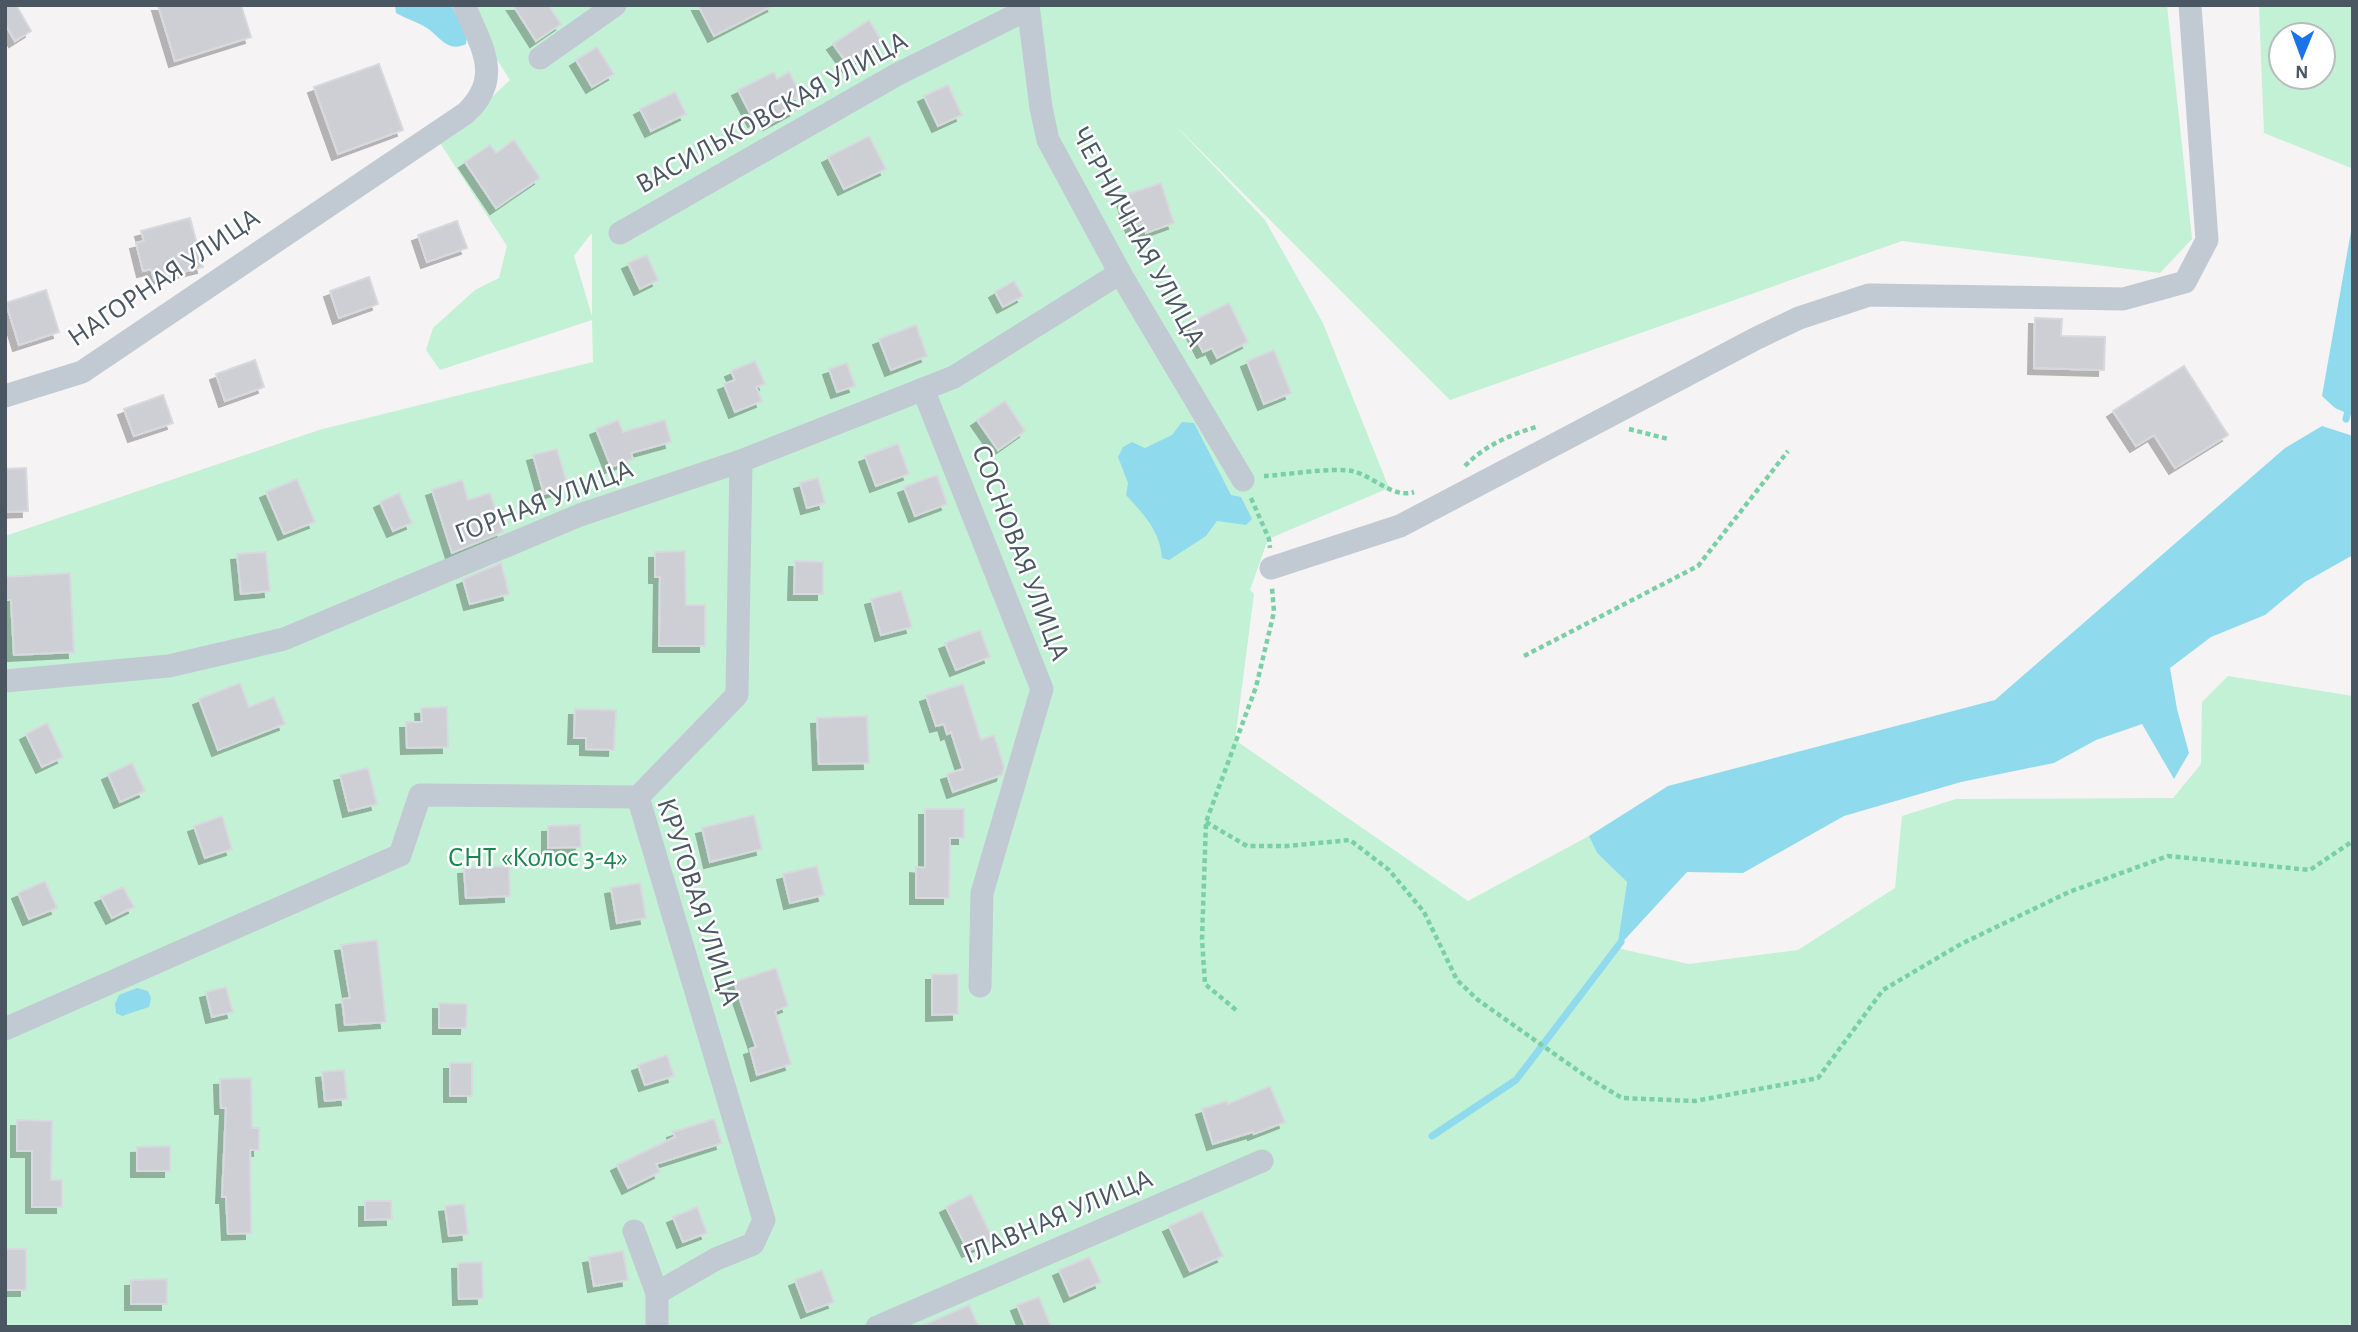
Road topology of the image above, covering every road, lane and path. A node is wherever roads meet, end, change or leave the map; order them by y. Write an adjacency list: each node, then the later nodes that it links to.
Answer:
1 (464, 5): 9 (street, НАГОРНАЯ УЛИЦА)
2 (615, 5): 5 (street)
3 (2190, 5): 10 (street)
4 (1028, 7): 6 (street, ВАСИЛЬКОВСКАЯ УЛИЦА); 7 (street, ЧЕРНИЧНАЯ УЛИЦА)
5 (540, 58)
6 (620, 233)
7 (1120, 273): 8 (street, ГОРНАЯ УЛИЦА); 16 (street, ЧЕРНИЧНАЯ УЛИЦА)
8 (923, 389): 14 (street, ГОРНАЯ УЛИЦА); 24 (street, СОСНОВАЯ УЛИЦА)
9 (5, 397)
10 (1599, 422): 12 (path); 18 (street)
11 (1543, 424): 15 (path)
12 (1668, 439)
13 (1788, 451): 19 (path)
14 (741, 461): 20 (street, ГОРНАЯ УЛИЦА); 21 (street)
15 (1458, 473)
16 (1249, 479): 17 (path); 18 (path)
17 (1422, 489)
18 (1271, 568): 22 (path)
19 (1524, 656)
20 (5, 681)
21 (638, 797): 26 (street, КРУГОВАЯ УЛИЦА); 29 (street, КРУГОВАЯ УЛИЦА)
22 (1206, 822): 23 (path); 25 (path)
23 (2353, 841)
24 (980, 986)
25 (1236, 1010)
26 (5, 1029)
27 (1262, 1161): 31 (street, ГЛАВНАЯ УЛИЦА)
28 (634, 1230): 29 (street)
29 (657, 1293): 30 (street)
30 (657, 1327)
31 (877, 1327)

